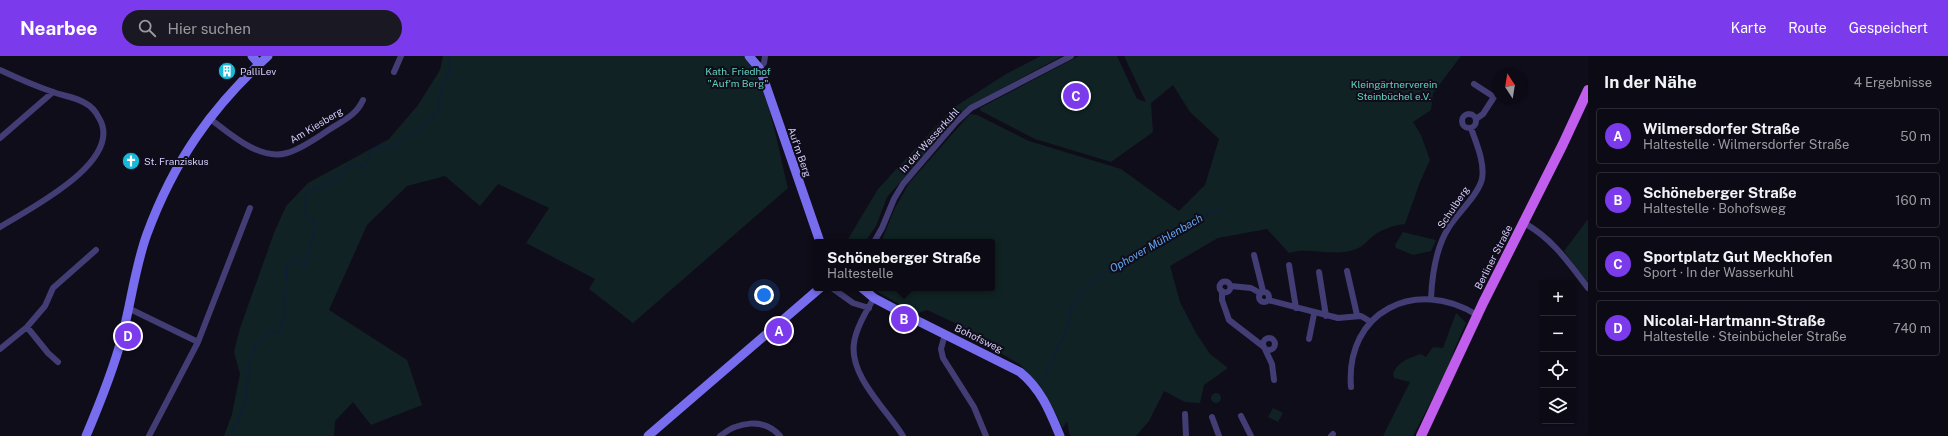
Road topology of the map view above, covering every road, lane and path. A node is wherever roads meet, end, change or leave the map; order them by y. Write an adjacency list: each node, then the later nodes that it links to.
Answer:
1 (252, 56): 7 (street)
2 (268, 56): 7 (street)
3 (401, 56): 10 (street)
4 (749, 56): 8 (street, Auf'm Berg)
5 (765, 56): 8 (street)
6 (1071, 56): 24 (street, In der Wasserkuhl)
7 (259, 64): 16 (street)
8 (759, 68): 23 (street, Auf'm Berg)
9 (0, 70): 13 (street)
10 (394, 72)
11 (1474, 84): 17 (street)
12 (1588, 90): 15 (main road, Berliner Straße)
13 (53, 92): 19 (street); 22 (street)
14 (363, 100): 16 (street, Am Kiesberg)
15 (1585, 103): 21 (main road, Berliner Straße)
16 (209, 118): 39 (street)
17 (1476, 119): 18 (street); 18 (street, Schulberg)
18 (1470, 128): 38 (street, Schulberg)
19 (0, 138)
20 (250, 208): 50 (street)
21 (1524, 223): 31 (street); 44 (main road, Berliner Straße)
22 (0, 227)
23 (819, 239)
24 (876, 239)
25 (96, 250): 47 (street)
26 (1254, 255): 36 (street)
27 (1289, 265): 41 (street)
28 (1347, 271): 43 (street)
29 (1319, 272): 45 (street)
30 (1231, 286): 35 (street); 35 (street); 36 (street)
31 (1588, 288)
32 (817, 291): 60 (street)
33 (836, 291): 40 (street)
34 (866, 291): 37 (street, Bohofsweg)
35 (1222, 292): 53 (street)
36 (1262, 292): 41 (street)
37 (874, 298): 40 (street); 48 (street, Bohofsweg)
38 (1431, 299): 44 (street); 46 (street)
39 (128, 308): 50 (street); 58 (street)
40 (869, 308): 63 (street)
41 (1296, 308): 42 (street)
42 (1314, 314): 45 (street); 49 (street)
43 (1357, 315): 45 (street); 46 (street)
44 (1478, 315): 69 (main road, Berliner Straße)
45 (1326, 316)
46 (1371, 322): 54 (street)
47 (27, 327): 51 (street); 52 (street)
48 (945, 334): 64 (street); 65 (street, Bohofsweg)
49 (1309, 339)
50 (198, 342): 59 (street)
51 (0, 349)
52 (58, 362)
53 (1274, 380)
54 (1351, 387)
55 (1185, 414): 66 (street)
56 (1241, 416): 68 (street)
57 (1212, 417): 67 (street)
58 (86, 436)
59 (149, 436)
60 (648, 436)
61 (720, 436): 62 (street)
62 (780, 436)
63 (904, 436)
64 (986, 436)
65 (1060, 436)
66 (1186, 436)
67 (1219, 436)
68 (1251, 436)
69 (1421, 436)

